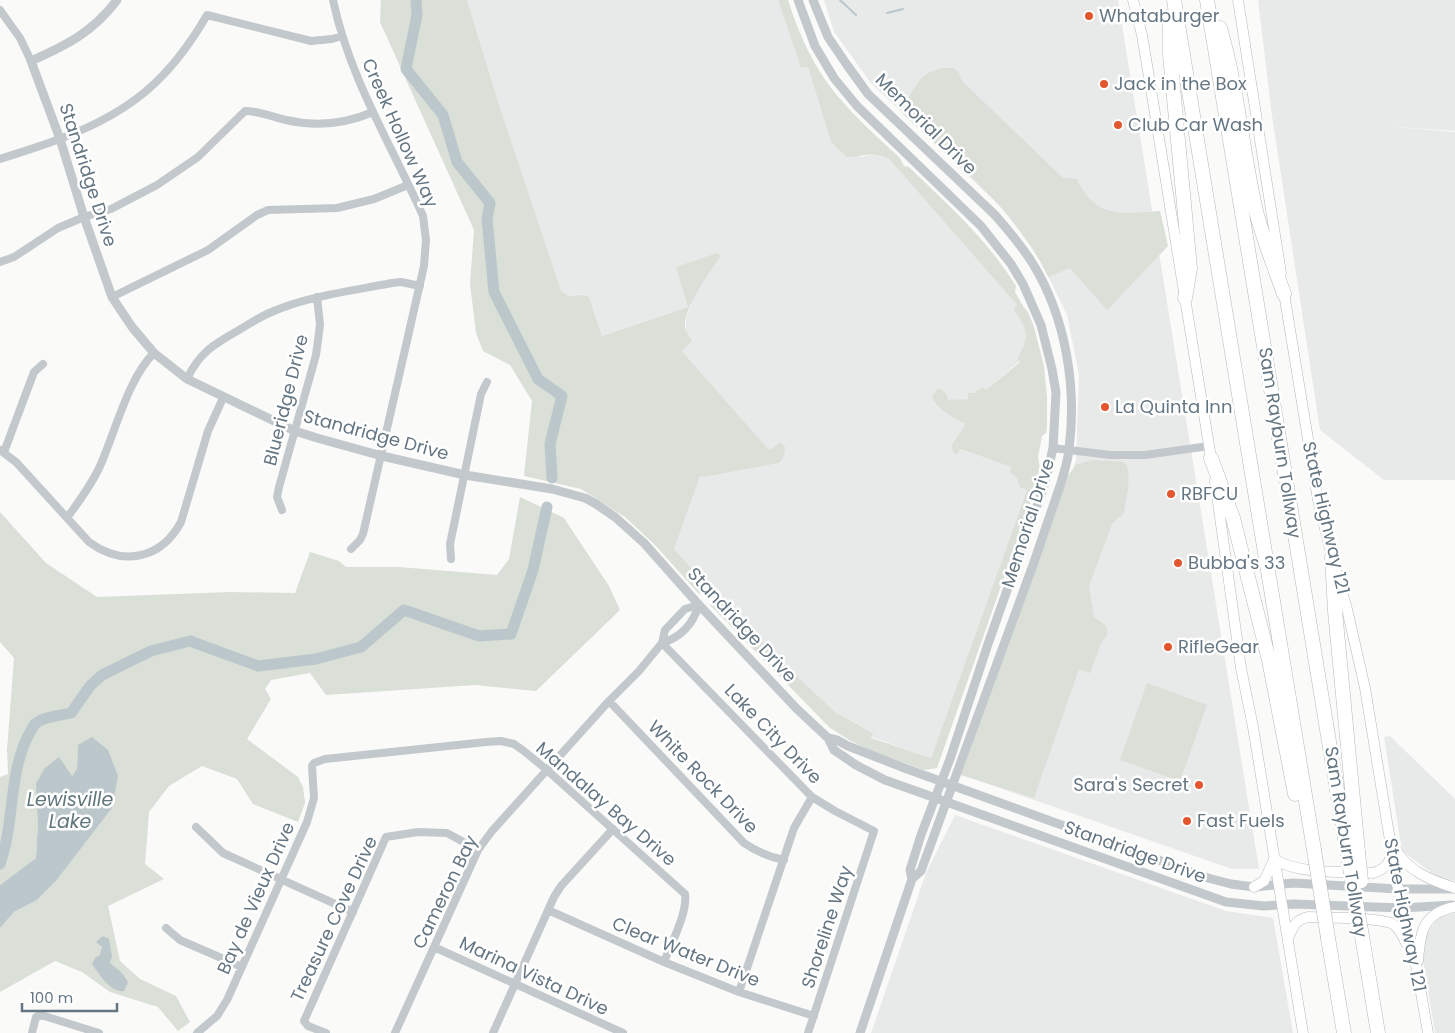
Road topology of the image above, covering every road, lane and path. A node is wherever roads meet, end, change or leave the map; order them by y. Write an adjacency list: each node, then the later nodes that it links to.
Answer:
1 (117, 0): 13 (street)
2 (333, 0): 12 (street, Creek Hollow Way)
3 (798, 0): 16 (street, Memorial Drive)
4 (813, 0): 14 (street, Memorial Drive)
5 (1133, 0): 26 (main road)
6 (1169, 0): 26 (highway)
7 (1174, 0): 60 (highway, Sam Rayburn Tollway)
8 (1207, 0): 61 (highway, Sam Rayburn Tollway)
9 (1212, 0): 23 (highway)
10 (1238, 0): 23 (main road, State Highway 121)
11 (0, 10): 13 (street, Standridge Drive)
12 (342, 36): 15 (street, Creek Hollow Way); 17 (street)
13 (31, 61): 17 (street, Standridge Drive)
14 (885, 109): 16 (street); 35 (street, Memorial Drive)
15 (373, 112): 19 (street, Creek Hollow Way); 20 (street)
16 (872, 122): 33 (street, Memorial Drive)
17 (60, 139): 18 (street); 20 (street, Standridge Drive)
18 (0, 158)
19 (408, 184): 22 (street, Creek Hollow Way); 24 (street)
20 (84, 217): 21 (street); 24 (street, Standridge Drive)
21 (0, 262)
22 (420, 286): 25 (street); 37 (street, Creek Hollow Way)
23 (1284, 294): 42 (main road, State Highway 121)
24 (112, 297): 27 (street, Standridge Drive)
25 (317, 297): 29 (street); 32 (street, Blueridge Drive)
26 (1185, 298): 36 (main road)
27 (154, 353): 29 (street, Standridge Drive); 40 (street)
28 (43, 364): 34 (street)
29 (186, 379): 31 (street, Standridge Drive)
30 (487, 382): 38 (street)
31 (223, 398): 32 (street, Standridge Drive); 40 (street)
32 (295, 430): 37 (street, Standridge Drive); 39 (street, Blueridge Drive)
33 (1053, 448): 35 (street); 50 (street, Memorial Drive)
34 (2, 451): 40 (street)
35 (1069, 451): 36 (street); 51 (street, Memorial Drive)
36 (1210, 452): 60 (highway); 63 (main road)
37 (382, 456): 38 (street, Standridge Drive); 41 (street, Creek Hollow Way)
38 (465, 475): 43 (street); 44 (street, Standridge Drive)
39 (282, 510)
40 (67, 518)
41 (351, 550)
42 (1332, 557): 58 (main road, State Highway 121); 61 (highway)
43 (451, 559)
44 (699, 604): 45 (street, Cameron Bay); 45 (street, Cameron Bay); 47 (street, Standridge Drive)
45 (662, 643): 46 (street, Cameron Bay); 52 (street, Lake City Drive)
46 (609, 701): 49 (street, Cameron Bay); 64 (street, White Rock Drive)
47 (828, 738): 50 (street, Standridge Drive); 53 (street, Standridge Drive)
48 (314, 763): 49 (street, Mandalay Bay Drive); 66 (street, Bay de Vieux Drive)
49 (547, 770): 56 (street, Mandalay Bay Drive); 59 (street, Cameron Bay)
50 (942, 780): 51 (street, Standridge Drive); 53 (street, Memorial Drive)
51 (953, 784): 54 (street, Memorial Drive); 62 (street, Standridge Drive)
52 (812, 797): 57 (street, Lake City Drive); 64 (street)
53 (935, 799): 54 (street, Standridge Drive); 67 (street, Memorial Drive)
54 (946, 802): 65 (street, Standridge Drive); 67 (street, Memorial Drive)
55 (196, 827): 66 (street)
56 (613, 829): 75 (street); 80 (street, Mandalay Bay Drive)
57 (874, 831): 85 (street, Shoreline Way)
58 (1392, 847): 63 (main road); 70 (main road, State Highway 121); 71 (main road)
59 (478, 850): 76 (street, Treasure Cove Drive); 79 (street, Cameron Bay)
60 (1310, 850): 96 (highway, Sam Rayburn Tollway, bridge)
61 (1352, 852): 97 (highway, Sam Rayburn Tollway, bridge)
62 (1153, 857): 65 (street); 69 (street, Standridge Drive)
63 (1274, 859): 68 (main road); 69 (main road)
64 (784, 860): 84 (street)
65 (1148, 874): 72 (street, Standridge Drive)
66 (282, 879): 76 (street); 81 (street, Bay de Vieux Drive)
67 (912, 879): 94 (street)
68 (1278, 885): 69 (street, Standridge Drive); 70 (street, Standridge Drive); 72 (main road)
69 (1254, 887)
70 (1398, 888): 71 (street, Standridge Drive); 74 (main road, State Highway 121)
71 (1455, 888)
72 (1282, 905): 74 (street, Standridge Drive); 78 (main road)
73 (1455, 906): 74 (street, Standridge Drive); 82 (main road)
74 (1402, 908): 82 (main road, State Highway 121)
75 (548, 910): 80 (street, Clear Water Drive); 83 (street)
76 (353, 912): 89 (street, Treasure Cove Drive)
77 (166, 928): 81 (street)
78 (1288, 939): 82 (main road); 95 (main road)
79 (434, 947): 83 (street, Marina Vista Drive); 90 (street, Cameron Bay)
80 (664, 962): 84 (street, Clear Water Drive)
81 (242, 967): 88 (street, Bay de Vieux Drive)
82 (1417, 970): 98 (main road, State Highway 121)
83 (514, 984): 91 (street); 92 (street, Marina Vista Drive)
84 (739, 992): 85 (street, Clear Water Drive)
85 (814, 1016): 93 (street, Shoreline Way)
86 (32, 1033): 87 (street)
87 (99, 1033)
88 (197, 1033)
89 (326, 1033)
90 (395, 1033)
91 (493, 1033)
92 (623, 1033)
93 (808, 1033)
94 (860, 1033)
95 (1303, 1033)
96 (1344, 1033)
97 (1378, 1033)
98 (1428, 1033)

